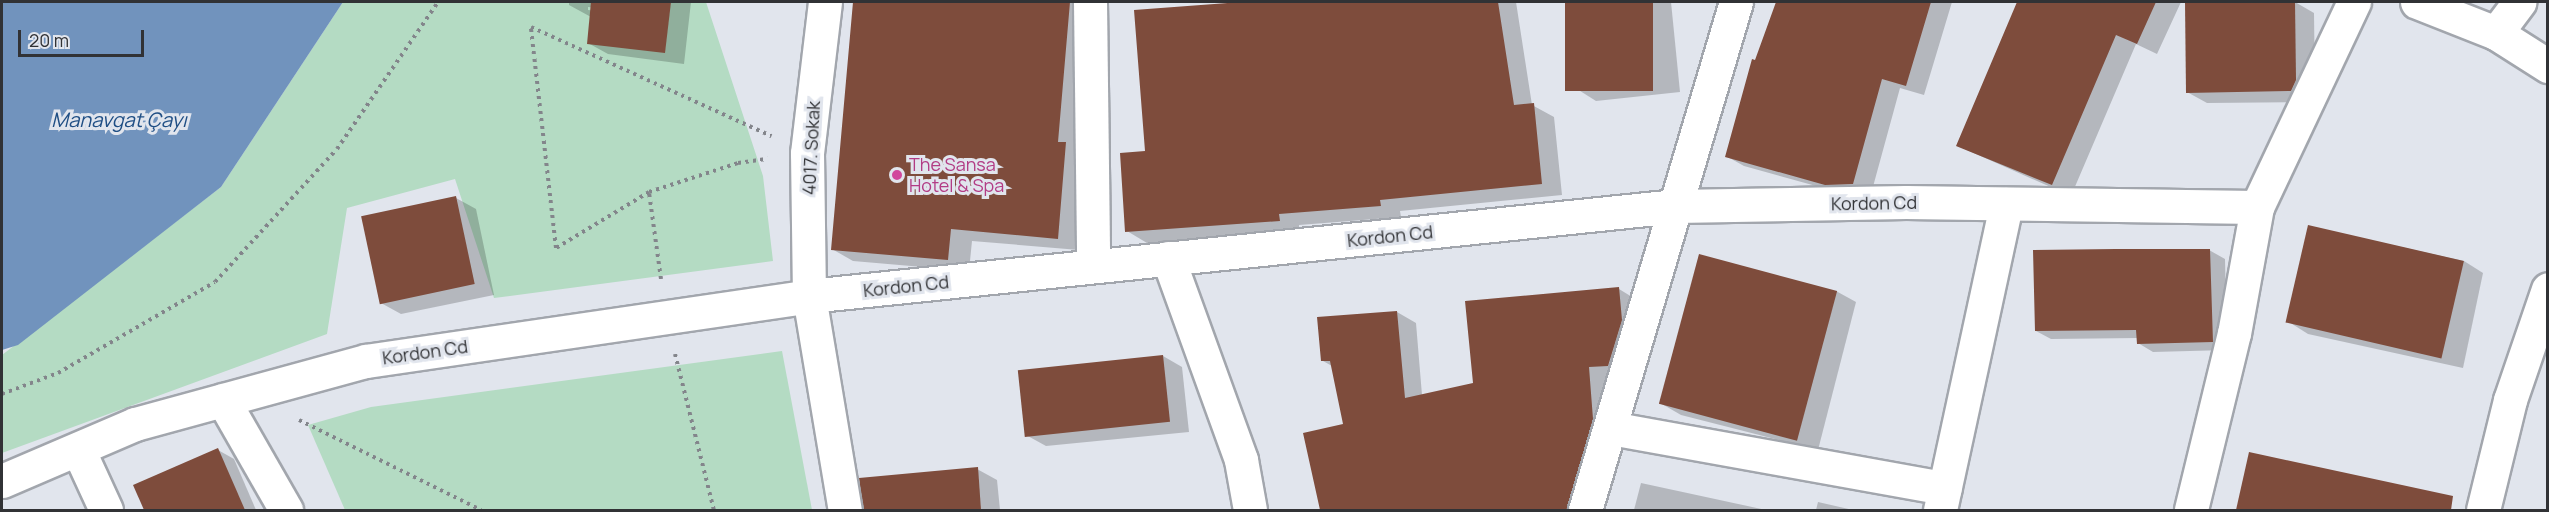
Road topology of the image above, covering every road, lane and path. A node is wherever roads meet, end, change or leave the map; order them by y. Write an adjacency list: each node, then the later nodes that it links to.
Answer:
1 (438, 2): 20 (path)
2 (825, 2): 10 (street, 4017. Sokak)
3 (1090, 2): 16 (street)
4 (1736, 2): 13 (street)
5 (2354, 2): 14 (street)
6 (2416, 2): 8 (street)
7 (2519, 2): 8 (street)
8 (2496, 33): 9 (street)
9 (2547, 66)
10 (807, 153): 11 (path); 11 (path); 18 (street, 4017. Sokak)
11 (649, 192): 19 (path)
12 (2006, 204): 13 (street, Kordon Cd); 14 (street, Kordon Cd); 25 (street)
13 (1676, 206): 15 (street, Kordon Cd); 22 (street)
14 (2257, 207): 33 (street)
15 (1168, 258): 16 (street, Kordon Cd); 31 (street)
16 (1094, 266): 18 (street, Kordon Cd)
17 (2547, 289): 34 (street)
18 (809, 296): 19 (street, Kordon Cd); 30 (street, 4017. Sokak)
19 (666, 317): 21 (street, Kordon Cd); 29 (path)
20 (2, 394)
21 (235, 397): 23 (street, Kordon Cd); 27 (street); 28 (path)
22 (1610, 428): 25 (street); 32 (street)
23 (78, 448): 24 (street, Kordon Cd); 26 (street)
24 (2, 481)
25 (1943, 499)
26 (106, 510)
27 (286, 510)
28 (481, 510)
29 (714, 510)
30 (845, 510)
31 (1250, 510)
32 (1585, 510)
33 (2191, 510)
34 (2482, 510)

